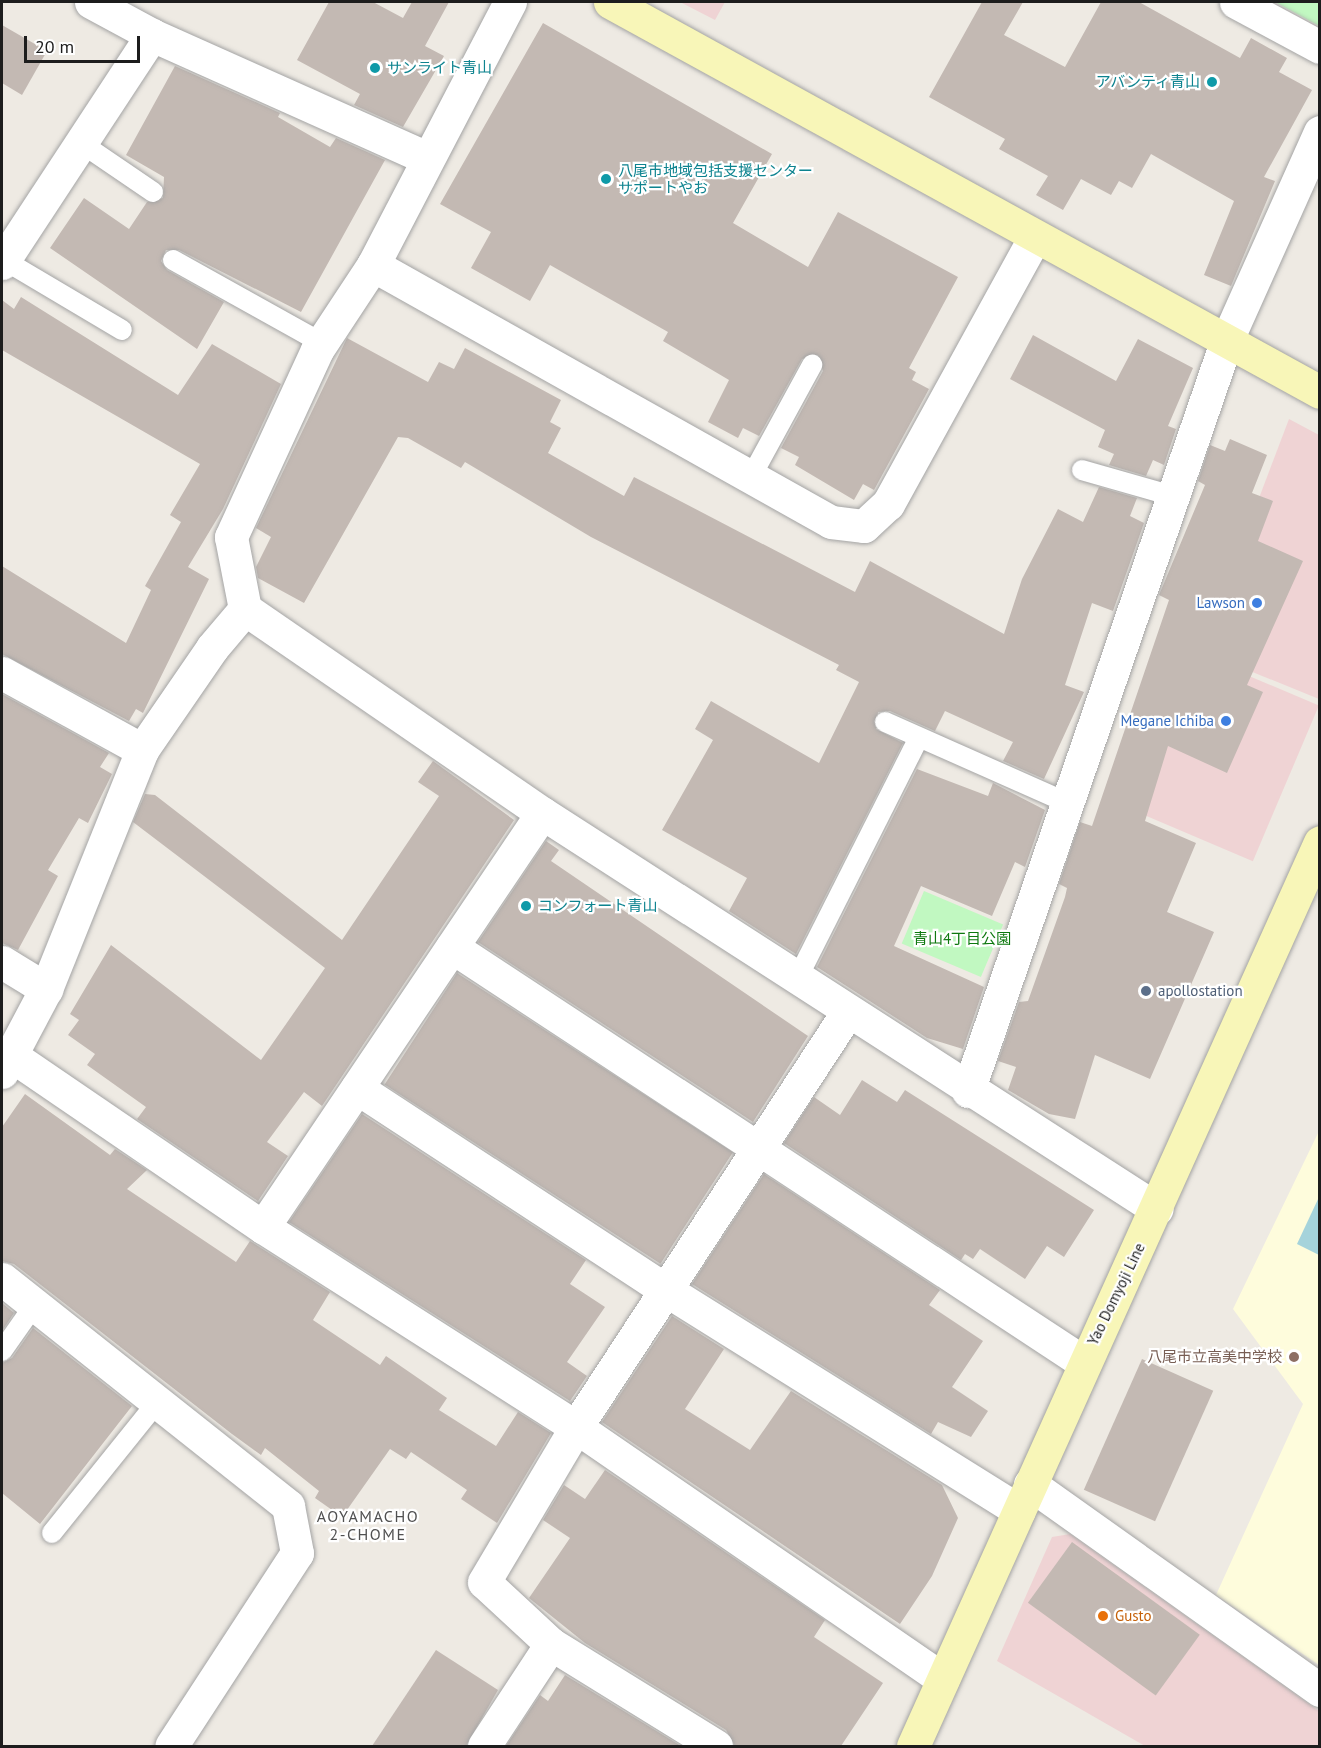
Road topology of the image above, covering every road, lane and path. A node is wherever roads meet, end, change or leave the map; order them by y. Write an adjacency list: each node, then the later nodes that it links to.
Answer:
1 (91, 2): 5 (street)
2 (510, 2): 9 (street)
3 (610, 2): 11 (main road)
4 (1236, 2): 6 (street)
5 (152, 35): 8 (street); 9 (street)
6 (1320, 47)
7 (1320, 132): 16 (street)
8 (81, 142): 10 (lane); 13 (street)
9 (425, 157): 14 (street)
10 (153, 192)
11 (1035, 237): 16 (main road); 21 (street)
12 (173, 260): 17 (lane)
13 (3, 262): 15 (lane)
14 (373, 265): 17 (street); 21 (street)
15 (122, 330)
16 (1226, 342): 19 (main road); 22 (street)
17 (322, 343): 23 (street)
18 (812, 365): 21 (lane)
19 (1320, 392)
20 (1082, 470): 22 (lane)
21 (752, 477)
22 (1173, 496): 28 (street)
23 (245, 609): 27 (street); 29 (street)
24 (2, 673): 27 (street)
25 (885, 722): 26 (lane)
26 (919, 738): 28 (lane); 33 (lane)
27 (142, 750): 34 (street)
28 (1068, 803): 38 (street)
29 (542, 813): 31 (street); 33 (street)
30 (1320, 842): 40 (main road, Yao Domyoji Line)
31 (452, 947): 37 (street); 39 (street)
32 (2, 962): 34 (street)
33 (797, 979): 35 (street)
34 (46, 989): 36 (street)
35 (847, 1013): 38 (street); 39 (street)
36 (7, 1064): 41 (street)
37 (357, 1088): 41 (street); 43 (street)
38 (968, 1091): 40 (street)
39 (758, 1150): 43 (street); 46 (street)
40 (1157, 1209): 46 (main road, Yao Domyoji Line)
41 (263, 1227): 48 (street)
42 (2, 1279): 44 (street)
43 (666, 1290): 48 (street); 49 (street)
44 (35, 1304): 45 (lane); 47 (street)
45 (2, 1351)
46 (1083, 1362): 49 (main road, Yao Domyoji Line)
47 (158, 1401): 50 (lane); 55 (street)
48 (576, 1427): 51 (street); 52 (street)
49 (1025, 1497): 52 (main road, Yao Domyoji Line); 53 (street)
50 (52, 1533)
51 (551, 1644): 54 (street); 56 (street)
52 (943, 1679): 57 (main road, Yao Domyoji Line)
53 (1320, 1690)
54 (704, 1743)
55 (171, 1746)
56 (484, 1746)
57 (914, 1746)

